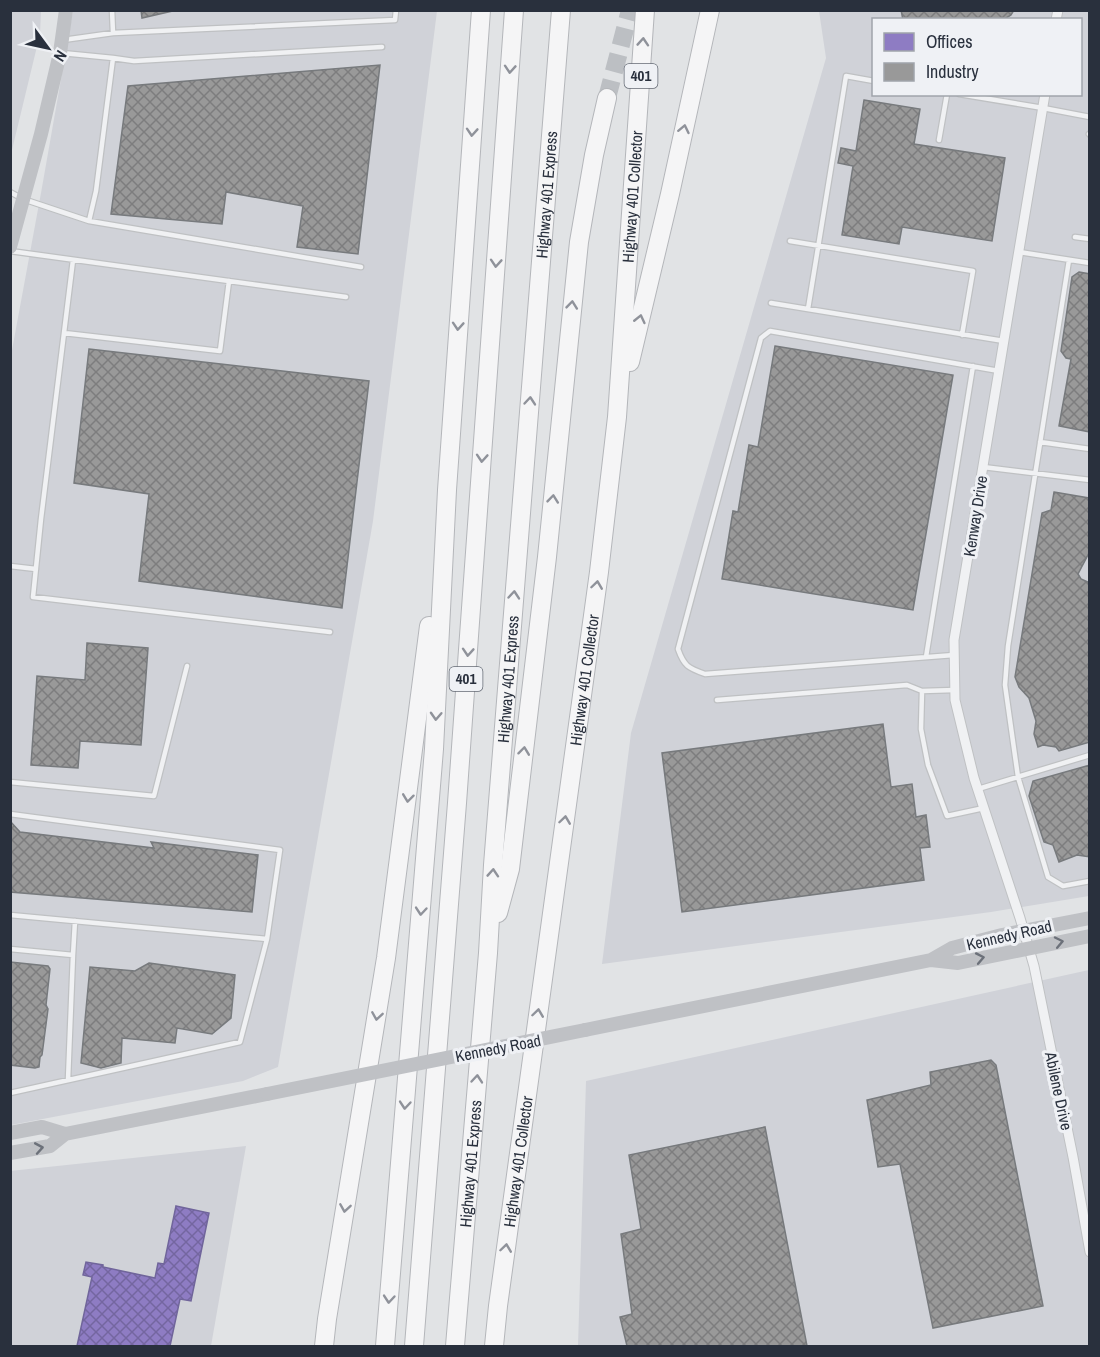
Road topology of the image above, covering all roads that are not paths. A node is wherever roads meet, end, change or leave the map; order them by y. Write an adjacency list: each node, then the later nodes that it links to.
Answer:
1 (66, 10): 10 (main road)
2 (112, 10): 9 (lane)
3 (396, 10): 9 (lane)
4 (481, 10): 49 (highway, 401, one-way to 49)
5 (514, 10): 85 (highway, 401, one-way to 85)
6 (561, 10): 74 (highway, Highway 401 Express / 401, one-way to 6)
7 (645, 10): 43 (highway, Highway 401 Collector / 401, one-way to 7)
8 (710, 10): 43 (highway, one-way to 8)
9 (113, 33): 10 (lane)
10 (60, 46): 12 (lane); 21 (main road)
11 (382, 47): 12 (lane)
12 (113, 58): 22 (lane)
13 (872, 81): 26 (lane)
14 (947, 96): 20 (lane)
15 (971, 96): 18 (lane)
16 (1045, 96): 18 (street, Kenway Drive)
17 (607, 98): 74 (highway, one-way to 17)
18 (1043, 108): 19 (lane); 29 (street, Kenway Drive)
19 (1089, 117)
20 (939, 140)
21 (17, 196): 22 (lane); 27 (main road)
22 (89, 221): 33 (lane)
23 (1075, 237): 24 (lane)
24 (1089, 239)
25 (790, 241): 26 (lane)
26 (818, 246): 37 (lane); 39 (lane)
27 (10, 247)
28 (10, 251): 30 (lane)
29 (1019, 252): 31 (lane); 40 (street, Kenway Drive)
30 (73, 260): 34 (lane); 38 (lane)
31 (1069, 260): 32 (lane); 44 (lane)
32 (1089, 263)
33 (361, 267)
34 (229, 281): 35 (lane); 38 (lane)
35 (346, 297)
36 (771, 303): 37 (lane)
37 (808, 309): 39 (lane)
38 (64, 333): 51 (lane)
39 (962, 334): 40 (lane)
40 (1004, 341): 42 (street, Kenway Drive)
41 (973, 366): 42 (lane); 54 (lane); 54 (lane)
42 (999, 371): 46 (street, Kenway Drive)
43 (617, 417): 87 (highway, Highway 401 Collector / 401, one-way to 43)
44 (1040, 442): 45 (lane); 47 (lane)
45 (1089, 449)
46 (983, 467): 47 (lane); 53 (street, Kenway Drive)
47 (1034, 474): 48 (lane); 60 (lane)
48 (1089, 480)
49 (447, 490): 83 (highway, one-way to 83); 84 (highway, 401, one-way to 84)
50 (10, 566): 51 (lane)
51 (36, 569): 52 (lane)
52 (330, 633)
53 (954, 655): 54 (lane); 56 (street, Kenway Drive)
54 (926, 657)
55 (187, 666): 61 (lane)
56 (955, 690): 57 (lane); 62 (street, Kenway Drive)
57 (921, 691): 58 (lane); 63 (lane)
58 (717, 700)
59 (1089, 754): 60 (lane)
60 (1018, 777): 62 (lane); 65 (lane)
61 (10, 782)
62 (978, 789): 63 (street, Kenway Drive)
63 (984, 808): 69 (street, Kenway Drive)
64 (10, 814): 71 (lane)
65 (1089, 881)
66 (10, 915): 68 (lane)
67 (1089, 918): 69 (main road, Kennedy Road)
68 (75, 921): 71 (lane); 75 (lane)
69 (1024, 931): 72 (street, Abilene Drive); 76 (main road, Kennedy Road)
70 (1089, 936): 72 (main road, Kennedy Road, one-way to 70)
71 (267, 939): 77 (lane)
72 (1029, 948): 76 (main road, Kennedy Road, one-way to 72); 82 (street, Abilene Drive)
73 (10, 949): 75 (lane)
74 (488, 953): 86 (highway, Highway 401 Express / 401, one-way to 74)
75 (73, 955): 77 (lane)
76 (931, 960): 80 (main road, Kennedy Road, bridge)
77 (68, 1080): 78 (lane)
78 (10, 1093)
79 (10, 1133): 80 (main road, Kennedy Road)
80 (64, 1134): 81 (main road, Kennedy Road, one-way to 80)
81 (10, 1153)
82 (1089, 1252)
83 (323, 1347)
84 (385, 1347)
85 (414, 1347)
86 (455, 1347)
87 (496, 1347)

